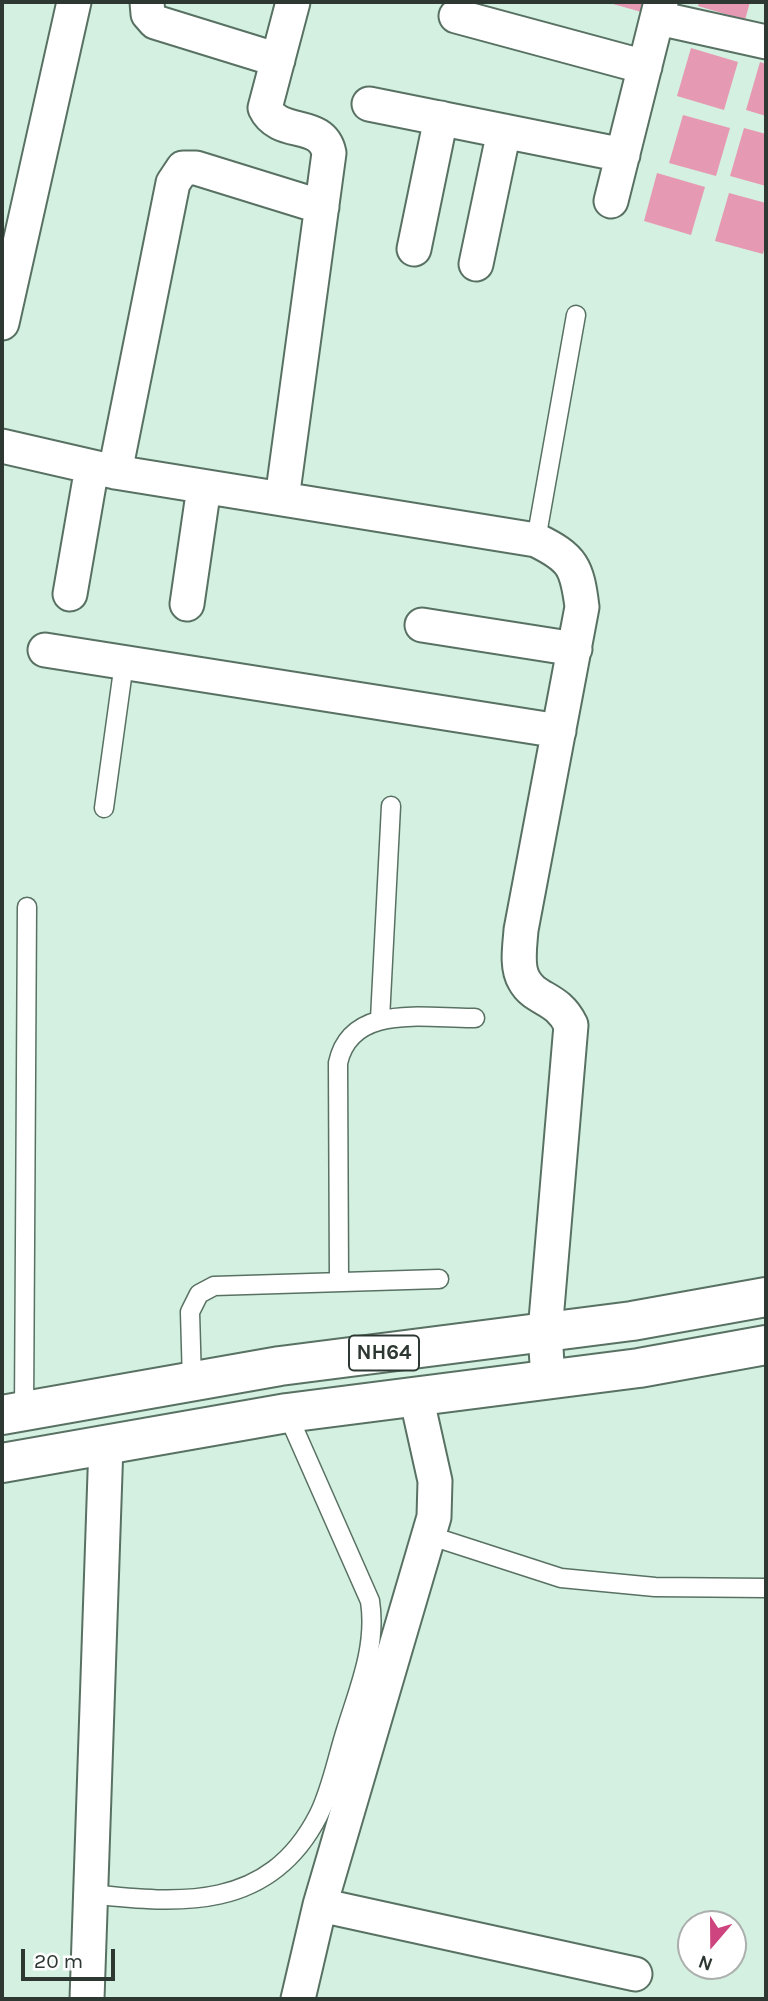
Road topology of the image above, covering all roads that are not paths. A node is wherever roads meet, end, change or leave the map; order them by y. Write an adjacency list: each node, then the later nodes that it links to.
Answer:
1 (74, 2): 18 (street)
2 (146, 2): 7 (street)
3 (293, 2): 7 (street)
4 (659, 10): 6 (street); 8 (street)
5 (456, 16): 8 (street)
6 (766, 43)
7 (278, 60): 14 (street)
8 (645, 67): 12 (street)
9 (369, 104): 10 (street)
10 (441, 118): 11 (street); 15 (street)
11 (504, 131): 12 (street); 16 (street)
12 (623, 155): 13 (street)
13 (611, 201)
14 (322, 207): 20 (street); 22 (street)
15 (414, 249)
16 (476, 264)
17 (576, 315): 23 (lane)
18 (2, 323)
19 (2, 446): 20 (street)
20 (104, 469): 21 (street); 24 (street)
21 (204, 487): 22 (street); 25 (street)
22 (282, 499): 23 (street)
23 (536, 540): 27 (street)
24 (70, 594)
25 (187, 604)
26 (422, 625): 27 (street)
27 (575, 649): 30 (street)
28 (44, 650): 29 (street)
29 (124, 663): 30 (street); 32 (lane)
30 (559, 731): 39 (street)
31 (391, 806): 35 (lane)
32 (104, 808)
33 (27, 907): 44 (lane)
34 (475, 1018): 35 (lane)
35 (380, 1019): 37 (lane)
36 (439, 1279): 37 (lane)
37 (339, 1282): 42 (lane)
38 (766, 1297): 39 (highway, NH64)
39 (545, 1332): 41 (street); 42 (highway, NH64)
40 (766, 1345): 41 (highway, NH64)
41 (548, 1380): 43 (highway, NH64)
42 (192, 1382): 44 (highway, NH64)
43 (416, 1396): 45 (highway, NH64); 48 (street)
44 (13, 1413)
45 (287, 1413): 46 (highway, NH64); 50 (lane)
46 (106, 1444): 47 (highway, NH64); 50 (street)
47 (2, 1463)
48 (428, 1535): 49 (lane); 51 (street)
49 (766, 1588)
50 (90, 1894): 53 (street)
51 (320, 1905): 52 (street); 54 (street)
52 (635, 1974)
53 (88, 1999)
54 (299, 1999)

